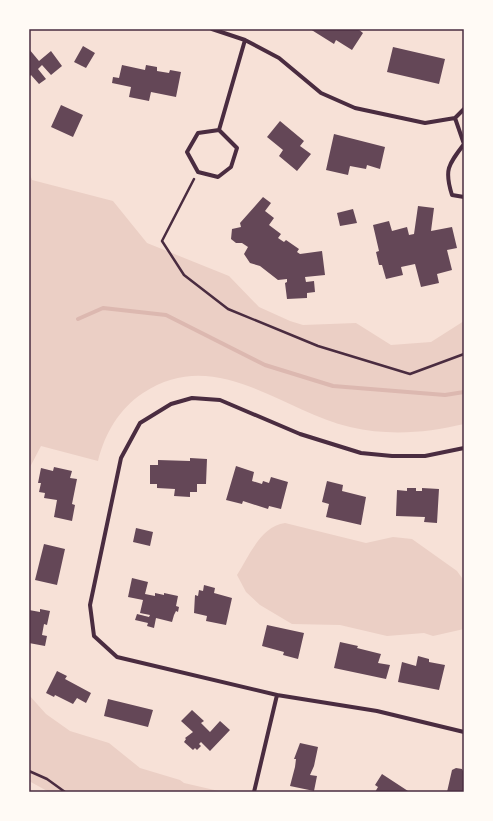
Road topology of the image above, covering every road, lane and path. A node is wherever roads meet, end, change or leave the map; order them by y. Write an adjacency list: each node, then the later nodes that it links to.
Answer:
1 (212, 29): 2 (street)
2 (245, 40): 4 (street); 5 (street)
3 (464, 109): 4 (street)
4 (455, 118): 6 (street)
5 (219, 130): 7 (street); 7 (street)
6 (464, 144): 8 (street)
7 (198, 172): 9 (path)
8 (464, 197)
9 (464, 354)
10 (464, 448): 11 (street)
11 (277, 695): 12 (street); 15 (street)
12 (464, 732)
13 (29, 771): 14 (path)
14 (65, 792)
15 (254, 792)

